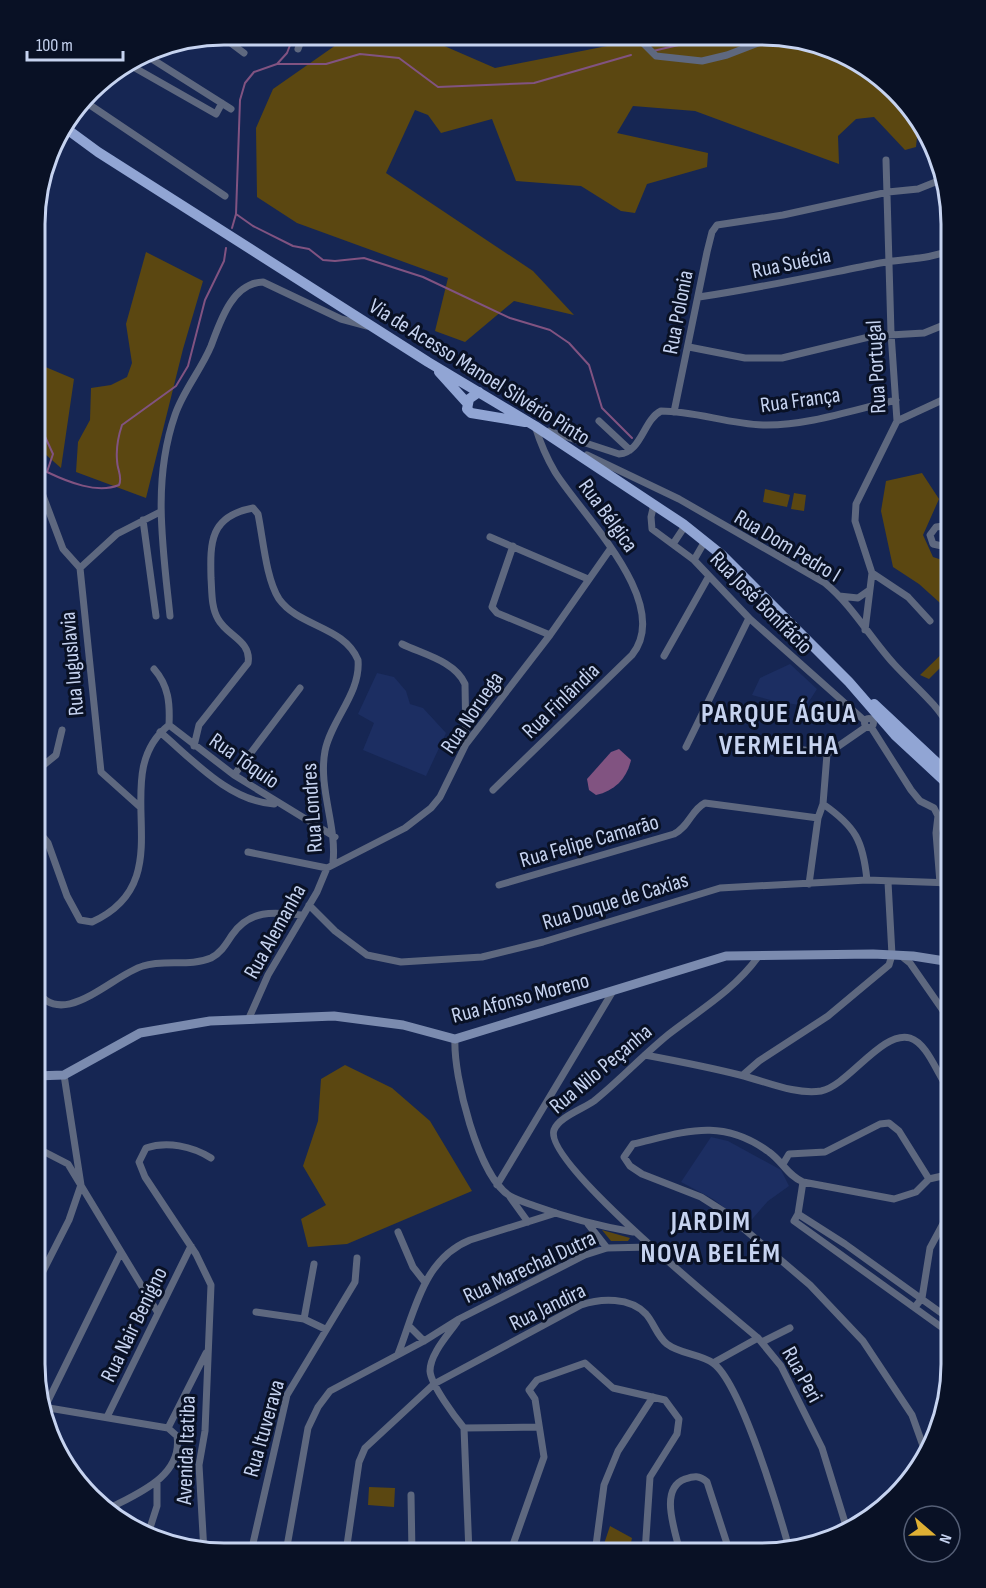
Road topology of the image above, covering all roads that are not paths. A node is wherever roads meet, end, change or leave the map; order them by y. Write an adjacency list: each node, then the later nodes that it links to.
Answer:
1 (233, 45): 6 (street)
2 (299, 45): 5 (street)
3 (645, 45): 4 (street)
4 (753, 45)
5 (298, 49)
6 (244, 53)
7 (153, 60): 9 (street)
8 (136, 68): 9 (street)
9 (222, 103): 11 (street)
10 (90, 105): 16 (street)
11 (231, 109)
12 (71, 132): 21 (main road, Via de Acesso Manoel Silvério Pinto)
13 (886, 160): 15 (street, Rua Portugal)
14 (936, 182): 15 (street)
15 (888, 192): 18 (street, Rua Portugal); 19 (street, Rua Polonia)
16 (225, 196)
17 (941, 254): 18 (street, Rua Suécia)
18 (891, 261): 19 (street, Rua Suécia); 22 (street, Rua Portugal)
19 (699, 297): 23 (street, Rua Polonia)
20 (941, 326): 22 (street)
21 (373, 327): 24 (main road, Via de Acesso Manoel Silvério Pinto); 37 (street)
22 (891, 333): 23 (street); 26 (street, Rua Portugal)
23 (689, 347): 29 (street, Rua Polonia)
24 (433, 365): 25 (main road, Via de Acesso Manoel Silvério Pinto); 28 (main road)
25 (479, 392): 28 (main road); 32 (main road, Via de Acesso Manoel Silvério Pinto)
26 (896, 400): 29 (street, Rua França); 31 (street, Rua Portugal)
27 (941, 401): 31 (street)
28 (467, 403): 32 (main road)
29 (674, 412): 34 (street)
30 (599, 421): 34 (street)
31 (897, 422): 49 (street, Rua Portugal)
32 (532, 424): 33 (main road, Via de Acesso Manoel Silvério Pinto); 34 (street); 46 (street, Rua Bélgica)
33 (562, 444): 36 (main road, Via de Acesso Manoel Silvério Pinto); 53 (street, Rua Dom Pedro I)
34 (630, 450)
35 (45, 501): 48 (street)
36 (654, 504): 39 (main road, Via de Acesso Manoel Silvério Pinto); 43 (street, Rua José Bonifácio)
37 (160, 512): 38 (street); 55 (street)
38 (143, 520): 48 (street); 54 (street)
39 (685, 526): 42 (main road, Via de Acesso Manoel Silvério Pinto); 43 (street)
40 (941, 526): 45 (street)
41 (490, 537): 44 (street)
42 (705, 542): 47 (street); 66 (main road, Via de Acesso Manoel Silvério Pinto)
43 (673, 544): 47 (street, Rua José Bonifácio)
44 (513, 546): 51 (street); 60 (street)
45 (941, 546)
46 (611, 548): 51 (street, Rua Noruega); 58 (street, Rua Bélgica)
47 (694, 560): 50 (street, Rua José Bonifácio)
48 (80, 568): 82 (street, Rua Iuguslavia)
49 (872, 573): 52 (street); 57 (street)
50 (709, 576): 56 (street, Rua José Bonifácio); 62 (street)
51 (588, 579): 60 (street, Rua Noruega)
52 (868, 591): 53 (street); 59 (street)
53 (839, 596): 59 (street, Rua Dom Pedro I)
54 (156, 616)
55 (170, 616)
56 (749, 618): 66 (street, Rua José Bonifácio); 73 (street)
57 (930, 621)
58 (643, 630): 79 (street, Rua Finlândia)
59 (865, 631): 65 (street, Rua Dom Pedro I)
60 (550, 635): 71 (street, Rua Noruega)
61 (402, 644): 71 (street)
62 (664, 656)
63 (154, 669): 67 (street)
64 (300, 688): 77 (street)
65 (941, 715)
66 (874, 721): 74 (street); 76 (main road, Via de Acesso Manoel Silvério Pinto); 78 (main road, Via de Acesso Manoel Silvério Pinto); 90 (street, Rua José Bonifácio)
67 (169, 725): 69 (street); 72 (street, Rua Tóquio)
68 (62, 730): 75 (street)
69 (160, 732): 80 (street); 82 (street)
70 (737, 738): 74 (street)
71 (466, 744): 87 (street, Rua Noruega)
72 (194, 746): 77 (street, Rua Tóquio); 84 (street, Rua Londres)
73 (686, 747)
74 (827, 754): 81 (street)
75 (45, 764)
76 (941, 769)
77 (234, 775): 80 (street, Rua Tóquio)
78 (941, 778)
79 (493, 790)
80 (277, 804): 84 (street, Rua Tóquio)
81 (823, 804): 83 (street); 88 (street)
82 (140, 807): 85 (street)
83 (818, 818): 91 (street); 92 (street, Rua Felipe Camarão)
84 (335, 837): 87 (street, Rua Londres)
85 (45, 839)
86 (248, 852): 87 (street)
87 (330, 865): 93 (street, Rua Alemanha)
88 (867, 880): 89 (street, Rua Duque de Caxias); 91 (street, Rua Duque de Caxias)
89 (888, 882): 90 (street, Rua Duque de Caxias); 95 (street)
90 (939, 883)
91 (809, 884): 93 (street, Rua Duque de Caxias)
92 (499, 885)
93 (309, 905): 94 (street, Rua Alemanha)
94 (302, 915): 99 (street); 101 (street, Rua Alemanha)
95 (896, 955): 96 (main road, Rua Afonso Moreno); 97 (main road, Rua Afonso Moreno); 100 (street); 105 (street)
96 (758, 957): 98 (main road, Rua Afonso Moreno); 103 (street, Rua Nilo Peçanha)
97 (941, 962)
98 (613, 991): 102 (main road, Rua Afonso Moreno); 115 (street)
99 (45, 999)
100 (941, 1008)
101 (249, 1018): 102 (main road, Rua Afonso Moreno); 104 (main road, Rua Afonso Moreno)
102 (455, 1039): 115 (street)
103 (645, 1055): 105 (street); 123 (street, Rua Nilo Peçanha)
104 (64, 1075): 106 (main road, Rua Afonso Moreno); 114 (street)
105 (743, 1075): 107 (street)
106 (45, 1076)
107 (941, 1077)
108 (45, 1152): 114 (street)
109 (211, 1158): 124 (street, Avenida Itatiba)
110 (783, 1164): 112 (street); 113 (street); 156 (street)
111 (941, 1176): 112 (street)
112 (929, 1179): 113 (street)
113 (803, 1182): 118 (street)
114 (81, 1185): 127 (street); 130 (street)
115 (497, 1185): 116 (street)
116 (510, 1196): 117 (street); 119 (street)
117 (556, 1213): 119 (street); 120 (street)
118 (798, 1214): 132 (street); 133 (street)
119 (528, 1222): 131 (street)
120 (588, 1224): 123 (street); 126 (street)
121 (941, 1228): 132 (street)
122 (398, 1232): 131 (street)
123 (633, 1232): 125 (street, Rua Nilo Peçanha)
124 (191, 1246): 136 (street, Rua Nair Benigno); 145 (street, Avenida Itatiba)
125 (650, 1247): 126 (street, Rua Marechal Dutra); 143 (street, Rua Peri)
126 (607, 1248): 138 (street, Rua Marechal Dutra)
127 (121, 1252): 136 (street); 150 (street)
128 (357, 1258): 142 (street, Rua Ituverava)
129 (314, 1264): 137 (street)
130 (45, 1267)
131 (424, 1281): 139 (street)
132 (922, 1298): 133 (street); 135 (street)
133 (915, 1307): 140 (street)
134 (256, 1312): 137 (street)
135 (941, 1312)
136 (158, 1313): 152 (street, Rua Nair Benigno)
137 (304, 1319): 142 (street)
138 (459, 1319): 144 (street, Rua Marechal Dutra); 148 (street)
139 (409, 1326): 144 (street); 146 (street)
140 (941, 1326)
141 (790, 1328): 143 (street)
142 (325, 1329): 164 (street, Rua Ituverava)
143 (760, 1340): 147 (street); 160 (street, Rua Peri)
144 (424, 1341): 146 (street, Rua Marechal Dutra)
145 (208, 1350): 154 (street); 162 (street, Avenida Itatiba)
146 (398, 1354): 165 (street, Rua Marechal Dutra)
147 (713, 1363): 148 (street, Rua Jandira); 163 (street)
148 (434, 1384): 155 (street); 166 (street, Rua Jandira)
149 (653, 1396): 153 (street); 170 (street); 171 (street)
150 (48, 1400)
151 (51, 1409): 152 (street)
152 (107, 1417): 154 (street)
153 (538, 1427): 155 (street); 169 (street)
154 (168, 1428): 157 (street)
155 (464, 1428): 168 (street)
156 (922, 1444)
157 (157, 1481): 159 (street); 161 (street)
158 (411, 1495): 167 (street)
159 (114, 1505)
160 (845, 1522)
161 (150, 1526)
162 (203, 1541)
163 (787, 1541)
164 (253, 1543)
165 (288, 1543)
166 (347, 1543)
167 (412, 1543)
168 (469, 1543)
169 (514, 1543)
170 (596, 1543)
171 (646, 1543)
172 (678, 1543): 173 (street)
173 (727, 1543)

